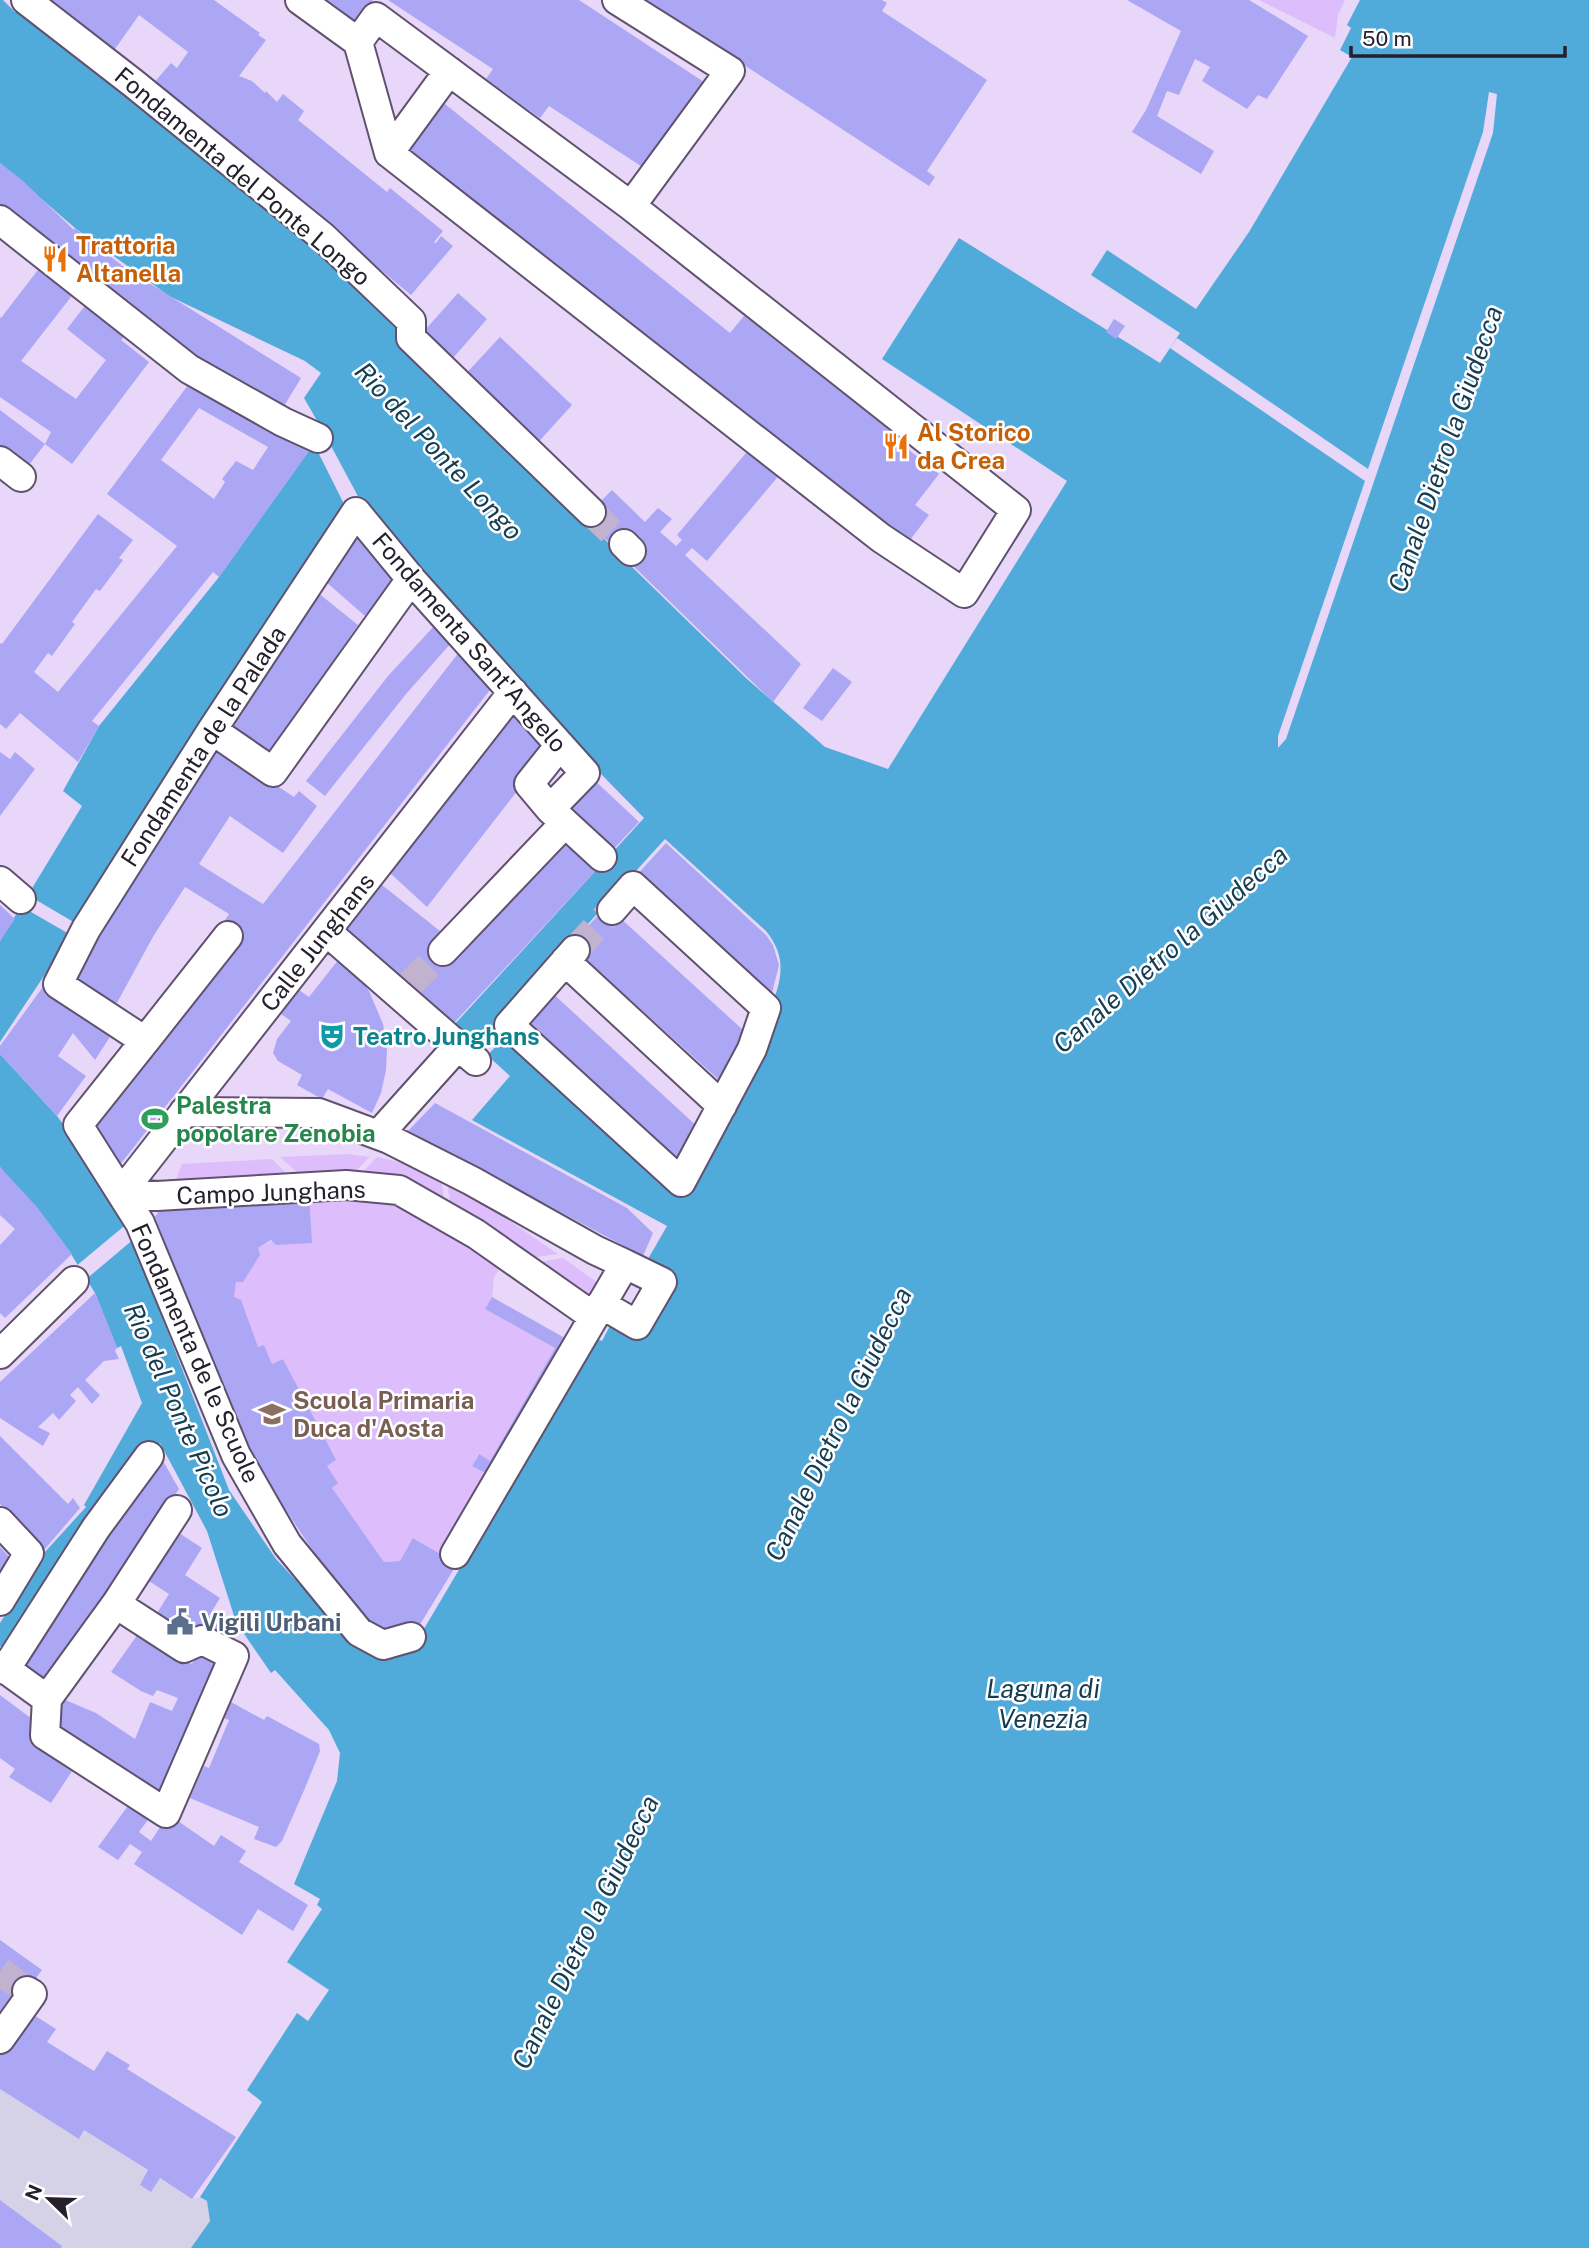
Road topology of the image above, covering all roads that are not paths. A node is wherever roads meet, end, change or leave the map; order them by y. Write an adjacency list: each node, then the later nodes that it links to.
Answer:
1 (8, 0): 2 (street)
2 (25, 0): 12 (street, Fondamenta del Ponte Longo)
3 (300, 0): 5 (street)
4 (617, 0): 8 (street)
5 (358, 42): 6 (street); 7 (street)
6 (449, 71): 7 (street); 8 (street)
7 (389, 153): 8 (street)
8 (631, 206)
9 (0, 220): 10 (street)
10 (318, 438)
11 (356, 512): 13 (street, Fondamenta Sant'Angelo); 15 (street, Fondamenta de la Palada)
12 (591, 512)
13 (411, 579): 14 (street, Fondamenta Sant'Angelo); 15 (street)
14 (513, 692): 16 (street, Fondamenta Sant'Angelo); 20 (street, Calle Junghans)
15 (212, 730): 23 (street, Fondamenta de la Palada)
16 (560, 745): 17 (street, Fondamenta Sant'Angelo); 17 (street)
17 (557, 816): 18 (street); 22 (street)
18 (603, 857)
19 (612, 910): 24 (street)
20 (326, 931): 25 (street, Calle Junghans); 26 (street)
21 (228, 936): 23 (street)
22 (450, 939)
23 (145, 1041): 27 (street, Fondamenta de le Scuole)
24 (722, 1106): 24 (street)
25 (184, 1112): 26 (street); 27 (street, Calle Junghans)
26 (379, 1133): 28 (street)
27 (121, 1193): 30 (street, Campo Junghans); 38 (street, Fondamenta de le Scuole)
28 (625, 1264): 30 (street); 30 (street, Campo Junghans)
29 (74, 1281): 31 (street)
30 (598, 1311): 35 (street)
31 (4, 1341)
32 (149, 1457): 39 (street)
33 (177, 1510): 37 (street)
34 (0, 1522): 36 (street)
35 (455, 1554)
36 (0, 1601)
37 (116, 1604): 40 (street); 40 (street)
38 (411, 1637)
39 (3, 1667): 40 (street)
40 (47, 1699)
41 (27, 1990): 42 (street)
42 (0, 2039)

